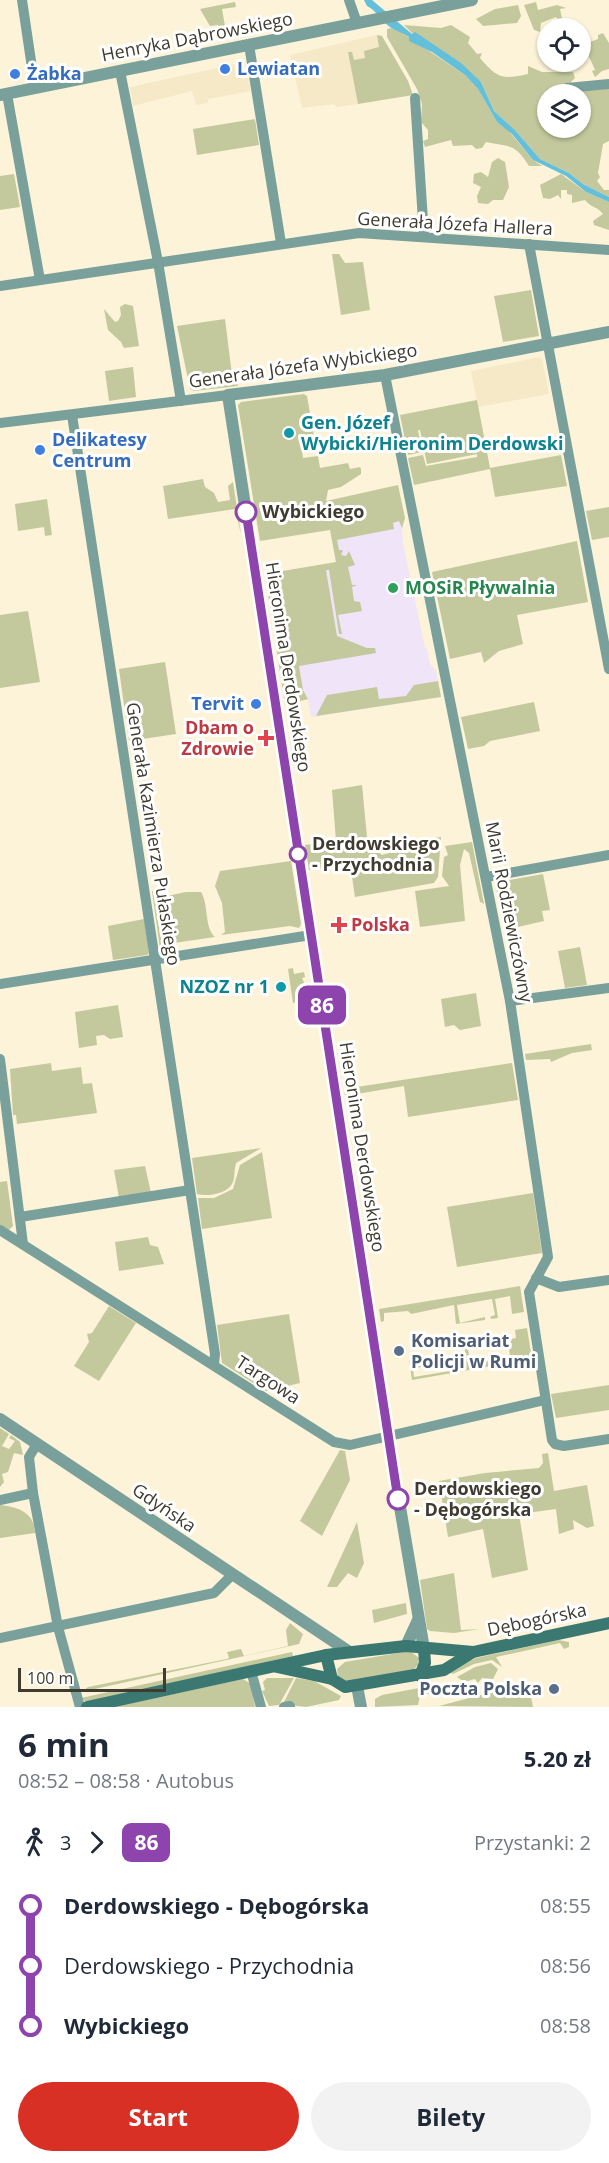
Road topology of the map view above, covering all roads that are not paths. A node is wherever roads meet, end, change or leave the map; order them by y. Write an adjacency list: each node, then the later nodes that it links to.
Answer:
1 (22, 0): 9 (street)
2 (350, 0): 4 (street)
3 (472, 0): 4 (street, Henryka Dąbrowskiego)
4 (357, 23): 5 (street, Henryka Dąbrowskiego)
5 (249, 45): 6 (street, Henryka Dąbrowskiego); 13 (street)
6 (120, 71): 9 (street, Henryka Dąbrowskiego); 16 (street)
7 (609, 84): 8 (street)
8 (591, 86)
9 (35, 88): 10 (street, Henryka Dąbrowskiego)
10 (3, 95): 17 (street)
11 (415, 98): 12 (street)
12 (424, 236): 13 (street, Generała Józefa Hallera); 14 (street, Generała Józefa Hallera)
13 (281, 243): 16 (street, Generała Józefa Hallera)
14 (529, 244): 15 (street, Generała Józefa Hallera); 20 (street)
15 (609, 250)
16 (158, 262): 17 (street, Generała Józefa Hallera); 18 (street, Generała Józefa Hallera); 23 (street)
17 (40, 280): 18 (street, Generała Józefa Hallera)
18 (0, 286)
19 (609, 332): 20 (street, Generała Józefa Wybickiego)
20 (548, 345): 21 (street, Generała Józefa Wybickiego); 26 (street)
21 (385, 375): 22 (street, Generała Józefa Wybickiego); 28 (street, Marii Rodziewiczówny)
22 (228, 395): 23 (street, Generała Józefa Wybickiego); 29 (street, Hieronima Derdowskiego)
23 (181, 401): 24 (street, Generała Józefa Wybickiego)
24 (72, 415): 25 (street, Generała Józefa Wybickiego); 30 (street, Generała Kazimierza Pułaskiego)
25 (0, 423)
26 (609, 669)
27 (609, 855): 28 (street)
28 (486, 877): 33 (street, Marii Rodziewiczówny)
29 (311, 935): 30 (street); 44 (street, Hieronima Derdowskiego)
30 (155, 960): 31 (street); 35 (street, Generała Kazimierza Pułaskiego)
31 (0, 984)
32 (609, 988): 33 (street)
33 (510, 1001): 39 (street, Marii Rodziewiczówny)
34 (0, 1059): 36 (street)
35 (190, 1190): 36 (street); 41 (street, Generała Kazimierza Pułaskiego)
36 (20, 1217): 38 (street)
37 (0, 1230): 38 (street, Targowa)
38 (23, 1244): 41 (street, Targowa)
39 (537, 1278): 40 (street); 42 (street, Marii Rodziewiczówny)
40 (609, 1280)
41 (214, 1364): 44 (street, Targowa)
42 (546, 1400): 44 (street, Targowa); 45 (street, Marii Rodziewiczówny)
43 (0, 1419): 46 (street, Gdyńska)
44 (388, 1436): 50 (street, Hieronima Derdowskiego)
45 (609, 1438)
46 (37, 1443): 47 (street); 49 (street, Gdyńska)
47 (33, 1493): 48 (street); 53 (street)
48 (0, 1500)
49 (232, 1575): 52 (street, Gdyńska); 53 (street)
50 (418, 1620): 55 (street); 56 (street, Hieronima Derdowskiego)
51 (609, 1623): 58 (main road, Dębogórska)
52 (308, 1626): 57 (street, Gdyńska); 59 (street, Gdyńska)
53 (58, 1627): 54 (street); 65 (street)
54 (0, 1638)
55 (406, 1646): 56 (main road, Dębogórska); 57 (main road, Dębogórska)
56 (424, 1649): 58 (main road, Dębogórska); 62 (main road)
57 (348, 1652): 59 (main road, Dębogórska)
58 (473, 1652): 62 (main road, Dębogórska)
59 (326, 1655): 60 (main road); 63 (main road)
60 (274, 1667): 61 (main road); 63 (main road)
61 (251, 1671): 66 (main road); 67 (street)
62 (420, 1676): 64 (main road, Dębogórska)
63 (332, 1679): 64 (main road)
64 (357, 1686): 68 (street)
65 (80, 1707)
66 (87, 1707)
67 (261, 1707)
68 (361, 1707)

